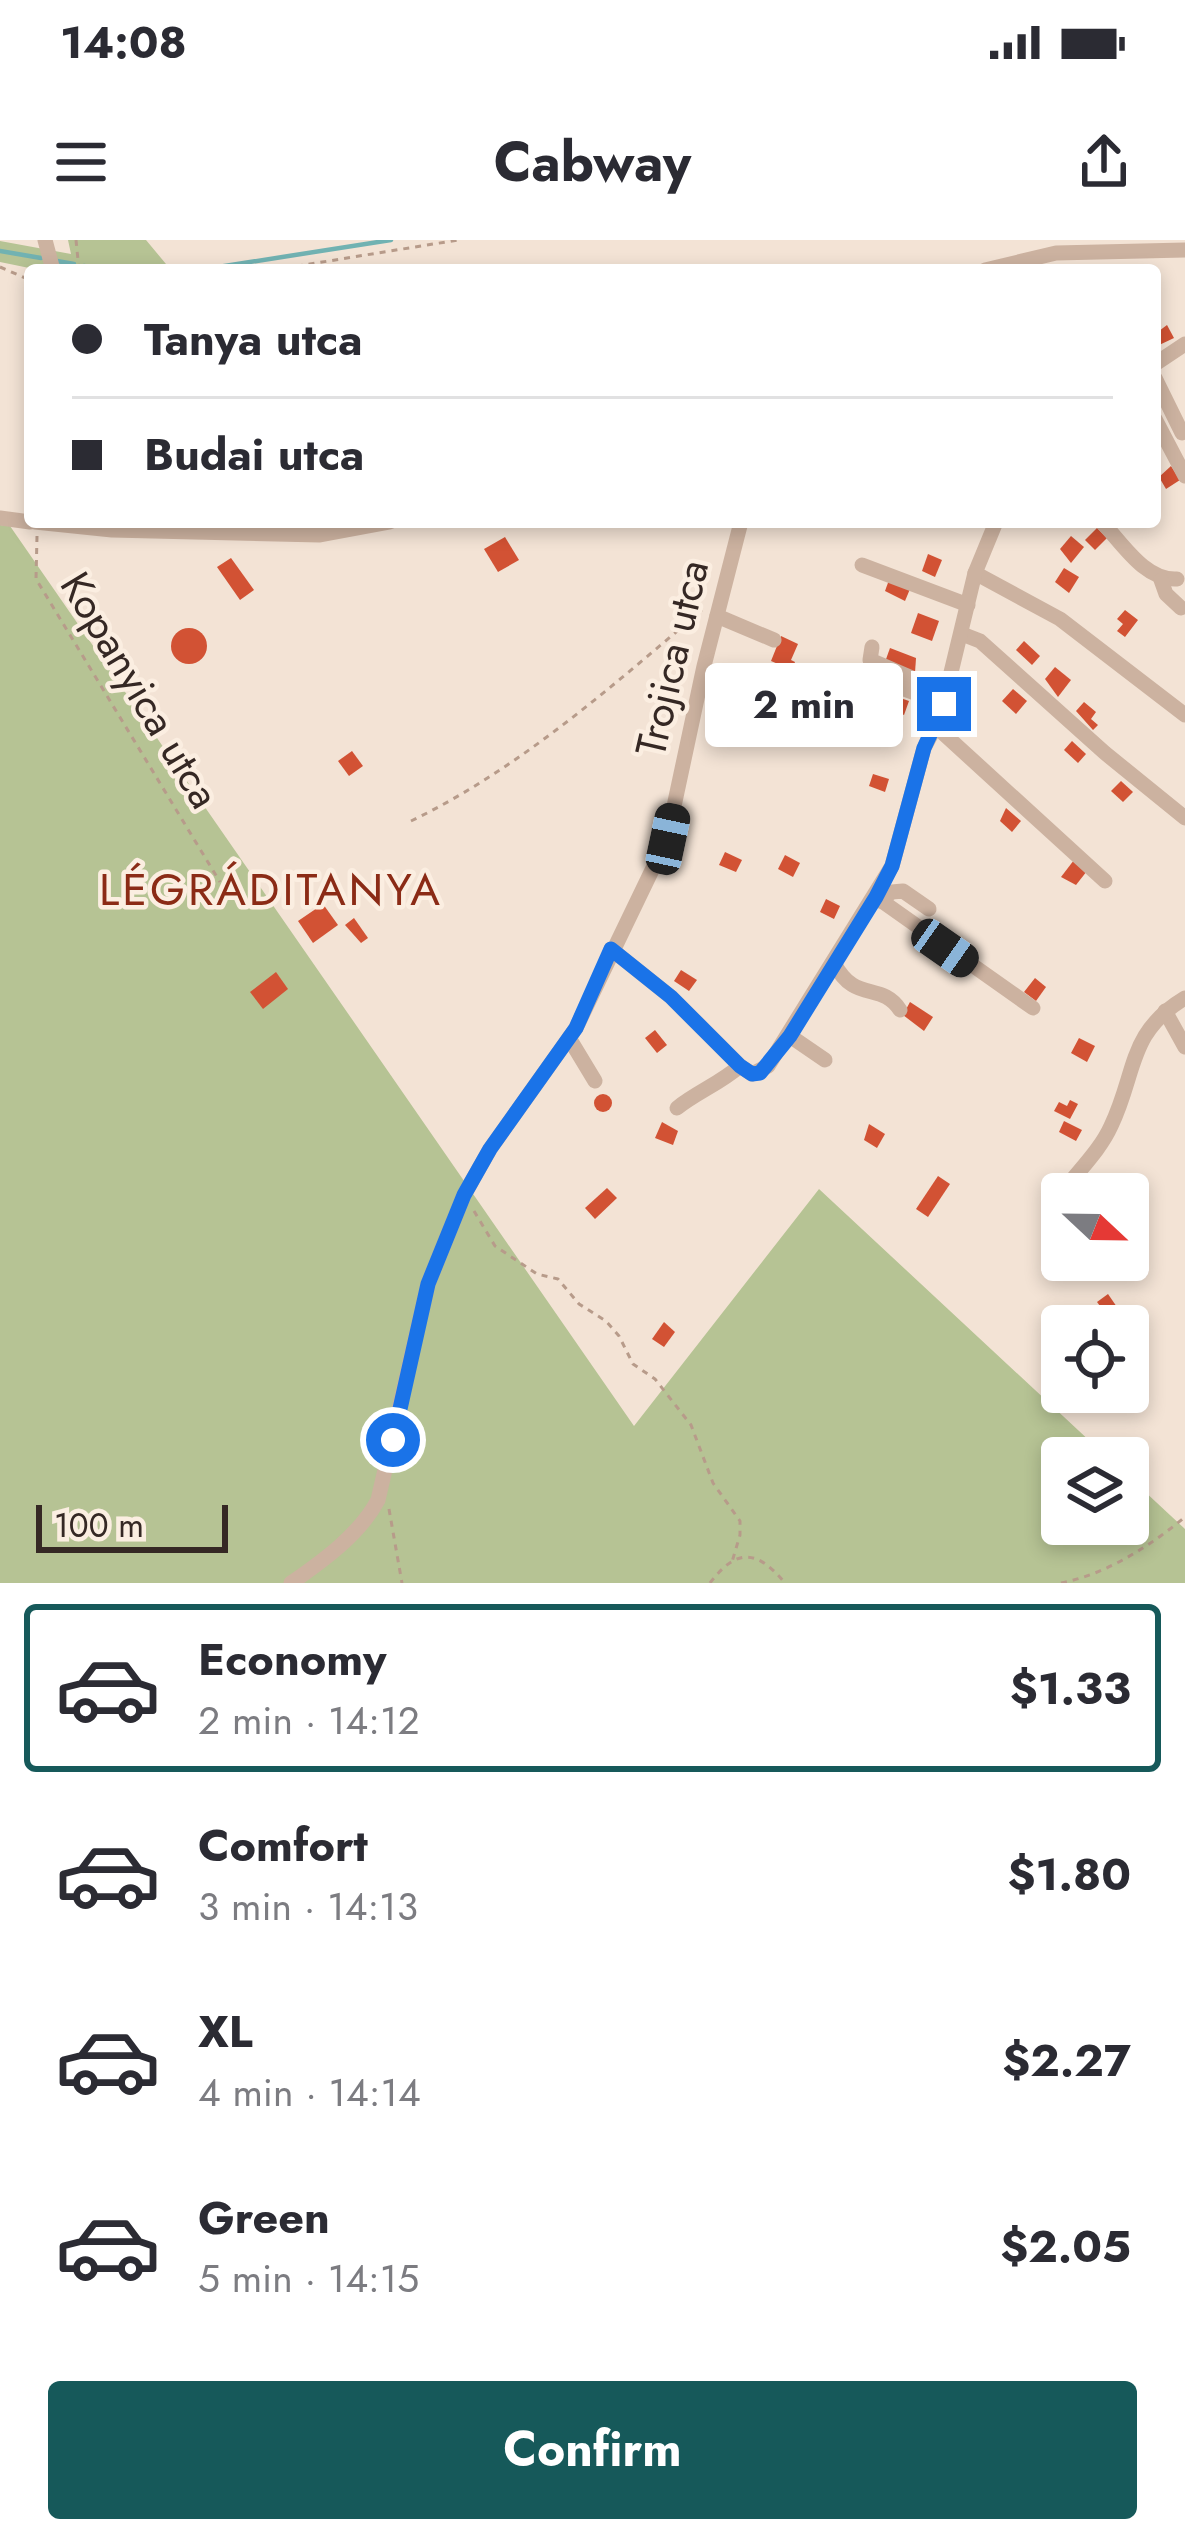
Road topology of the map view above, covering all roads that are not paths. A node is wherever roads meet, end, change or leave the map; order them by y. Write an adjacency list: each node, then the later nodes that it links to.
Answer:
1 (1106, 246): 2 (street); 3 (street)
2 (1185, 250)
3 (1010, 264)
4 (1161, 390): 6 (street)
5 (1161, 430): 7 (street)
6 (1182, 433)
7 (1185, 476)
8 (153, 528): 9 (street)
9 (360, 528)
10 (739, 528): 17 (street, Trojica utca)
11 (994, 528): 14 (street)
12 (1109, 528): 16 (street)
13 (862, 565): 15 (street)
14 (975, 574): 15 (street); 23 (street)
15 (968, 605): 18 (street)
16 (1181, 608)
17 (718, 610): 19 (street); 28 (street, Trojica utca)
18 (962, 634): 22 (street); 24 (street)
19 (774, 640)
20 (872, 647): 22 (street)
21 (896, 686): 22 (street)
22 (944, 703): 25 (street); 26 (street)
23 (1185, 715)
24 (1185, 818)
25 (1105, 881)
26 (878, 899): 27 (street); 29 (street); 31 (street)
27 (929, 909)
28 (611, 949): 35 (street, Trojica utca); 38 (street)
29 (834, 963): 32 (street); 34 (street)
30 (1185, 998): 33 (street)
31 (1033, 1007)
32 (900, 1010)
33 (1165, 1011): 36 (street); 41 (street)
34 (790, 1036): 37 (street); 38 (street)
35 (569, 1038): 39 (street); 42 (street, Trojica utca)
36 (1185, 1046)
37 (825, 1060)
38 (740, 1066): 40 (street)
39 (595, 1081)
40 (677, 1108)
41 (1077, 1173)
42 (291, 1583)

